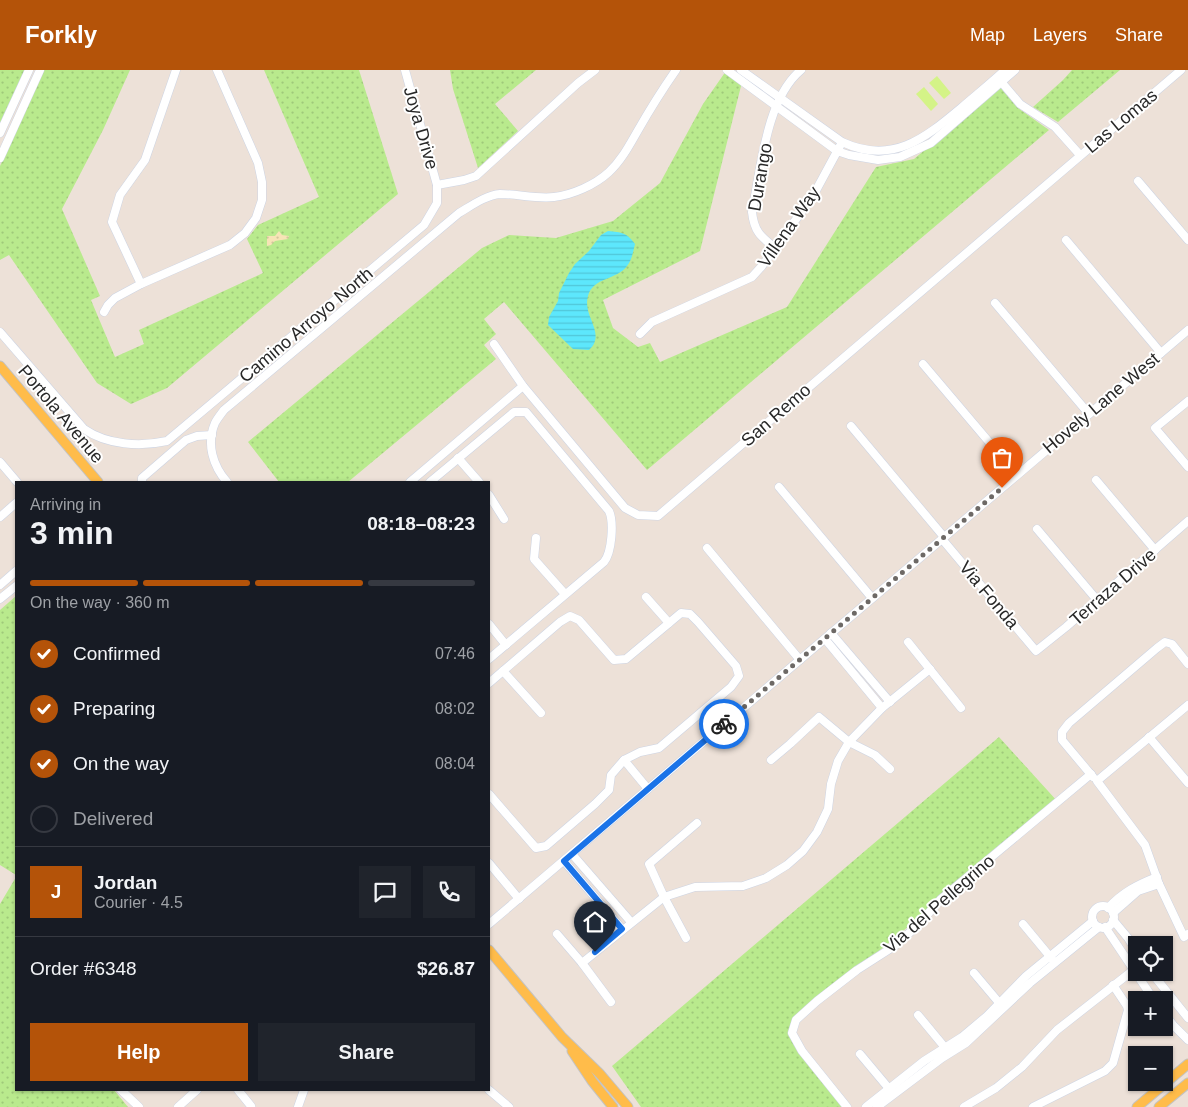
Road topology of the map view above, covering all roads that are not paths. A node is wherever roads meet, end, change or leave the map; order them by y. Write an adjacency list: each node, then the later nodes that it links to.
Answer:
1 (29, 70): 17 (street)
2 (40, 70): 21 (street)
3 (176, 70): 27 (street)
4 (216, 70): 27 (street)
5 (405, 70): 23 (street, Joya Drive)
6 (594, 70): 23 (street)
7 (676, 70): 41 (street)
8 (727, 70): 16 (street)
9 (741, 70): 15 (street)
10 (801, 70): 15 (street, Durango)
11 (1005, 70): 14 (street)
12 (1015, 70): 14 (street)
13 (1181, 70): 20 (street, Las Lomas)
14 (999, 80): 18 (street); 19 (street); 20 (street, Las Lomas)
15 (779, 98): 16 (street, Durango); 18 (street)
16 (776, 106): 19 (street); 26 (street, Durango)
17 (0, 133)
18 (842, 142): 19 (street, Villena Way)
19 (837, 151): 26 (street, Villena Way)
20 (1080, 155): 37 (street, San Remo)
21 (0, 158)
22 (1138, 180): 25 (street)
23 (437, 185): 31 (street, Camino Arroyo North)
24 (1066, 240): 34 (street)
25 (1188, 240)
26 (775, 248): 32 (street, Villena Way)
27 (141, 284): 29 (street)
28 (995, 303): 39 (street)
29 (104, 312)
30 (1188, 330): 34 (street, Hovely Lane West)
31 (0, 332)
32 (640, 334)
33 (494, 344): 37 (street, San Remo)
34 (1160, 353): 39 (street, Hovely Lane West)
35 (923, 364): 45 (street)
36 (0, 366): 49 (main road, Portola Avenue)
37 (523, 386): 51 (street)
38 (1188, 401): 44 (street)
39 (1089, 414): 45 (street, Hovely Lane West)
40 (851, 426): 62 (street, Via Fonda)
41 (212, 435): 46 (street); 50 (street)
42 (458, 458): 52 (street); 53 (street); 68 (street)
43 (0, 462): 48 (street)
44 (1188, 467)
45 (1017, 475): 62 (street, Hovely Lane West)
46 (142, 480)
47 (1096, 480): 64 (street)
48 (16, 481)
49 (97, 481)
50 (225, 481)
51 (411, 481)
52 (431, 481)
53 (478, 481)
54 (779, 487): 70 (street)
55 (490, 497): 58 (street)
56 (15, 504): 57 (street)
57 (0, 517)
58 (504, 519)
59 (1188, 521): 64 (street, Terraza Drive)
60 (1037, 529): 72 (street)
61 (536, 538): 68 (street)
62 (943, 538): 70 (street, Hovely Lane West); 79 (street, Via Fonda)
63 (707, 548): 81 (street)
64 (1154, 550): 72 (street, Terraza Drive)
65 (15, 572): 66 (street)
66 (0, 585)
67 (15, 587): 71 (street)
68 (565, 594): 78 (street)
69 (646, 597): 73 (street)
70 (872, 598): 75 (street, Hovely Lane West)
71 (0, 599)
72 (1097, 600): 79 (street, Terraza Drive)
73 (669, 623): 84 (street); 95 (street)
74 (490, 625): 78 (street)
75 (831, 633): 76 (street, Hovely Lane West); 85 (street)
76 (824, 639): 81 (street, Hovely Lane West); 87 (street)
77 (908, 642): 83 (street)
78 (506, 644): 80 (street)
79 (1036, 651)
80 (490, 658)
81 (800, 660): 101 (street, Hovely Lane West)
82 (1188, 664): 98 (street)
83 (930, 669): 88 (street); 91 (street)
84 (503, 671): 86 (street); 92 (street)
85 (870, 678): 87 (street); 88 (street)
86 (490, 682)
87 (862, 685): 90 (street)
88 (890, 702): 90 (street)
89 (1188, 705): 93 (street)
90 (882, 708): 94 (street)
91 (961, 708)
92 (541, 713)
93 (1149, 737): 99 (street); 100 (street)
94 (849, 742): 96 (street); 97 (street); 108 (street)
95 (624, 760): 101 (street); 102 (street)
96 (771, 760)
97 (890, 769)
98 (1091, 774): 99 (street); 154 (street, Via del Pellegrino)
99 (1097, 781): 107 (street)
100 (1188, 783)
101 (648, 789): 104 (street, Hovely Lane West)
102 (490, 795)
103 (697, 824): 108 (street)
104 (572, 854): 105 (street, Hovely Lane West); 109 (street)
105 (564, 861): 110 (street, Hovely Lane West); 111 (street)
106 (490, 864): 110 (street)
107 (1158, 881): 112 (street); 119 (street)
108 (664, 897): 113 (street); 120 (street)
109 (611, 898): 111 (street); 113 (street)
110 (519, 899): 114 (street, Hovely Lane West)
111 (602, 906): 117 (street)
112 (1112, 914): 116 (street); 116 (street); 121 (street)
113 (631, 922): 117 (street)
114 (490, 923)
115 (1023, 924): 123 (street)
116 (1099, 925): 123 (street); 124 (street)
117 (622, 929): 125 (street)
118 (557, 934): 125 (street)
119 (1188, 934)
120 (686, 938)
121 (1128, 938)
122 (490, 951): 135 (main road)
123 (1052, 959): 131 (street)
124 (1128, 960)
125 (582, 964): 130 (street)
126 (974, 973): 131 (street)
127 (1128, 973): 129 (street)
128 (1158, 981): 133 (street)
129 (1112, 986): 157 (street); 158 (street)
130 (611, 1002)
131 (1002, 1005): 137 (street)
132 (918, 1015): 137 (street)
133 (1188, 1018)
134 (1173, 1025): 136 (street)
135 (562, 1037): 152 (main road); 153 (main road)
136 (1188, 1040)
137 (948, 1050): 146 (street)
138 (860, 1054): 146 (street)
139 (1188, 1064): 159 (main road)
140 (1188, 1082): 160 (main road)
141 (123, 1091): 148 (street)
142 (196, 1091): 149 (street)
143 (239, 1091): 147 (street)
144 (304, 1091): 150 (street)
145 (490, 1091): 151 (street)
146 (891, 1091): 155 (street); 156 (street)
147 (251, 1106)
148 (139, 1107)
149 (178, 1107)
150 (298, 1107)
151 (509, 1107)
152 (614, 1107)
153 (628, 1107)
154 (847, 1107)
155 (866, 1107)
156 (877, 1107)
157 (964, 1107)
158 (1033, 1107)
159 (1137, 1107)
160 (1159, 1107)

